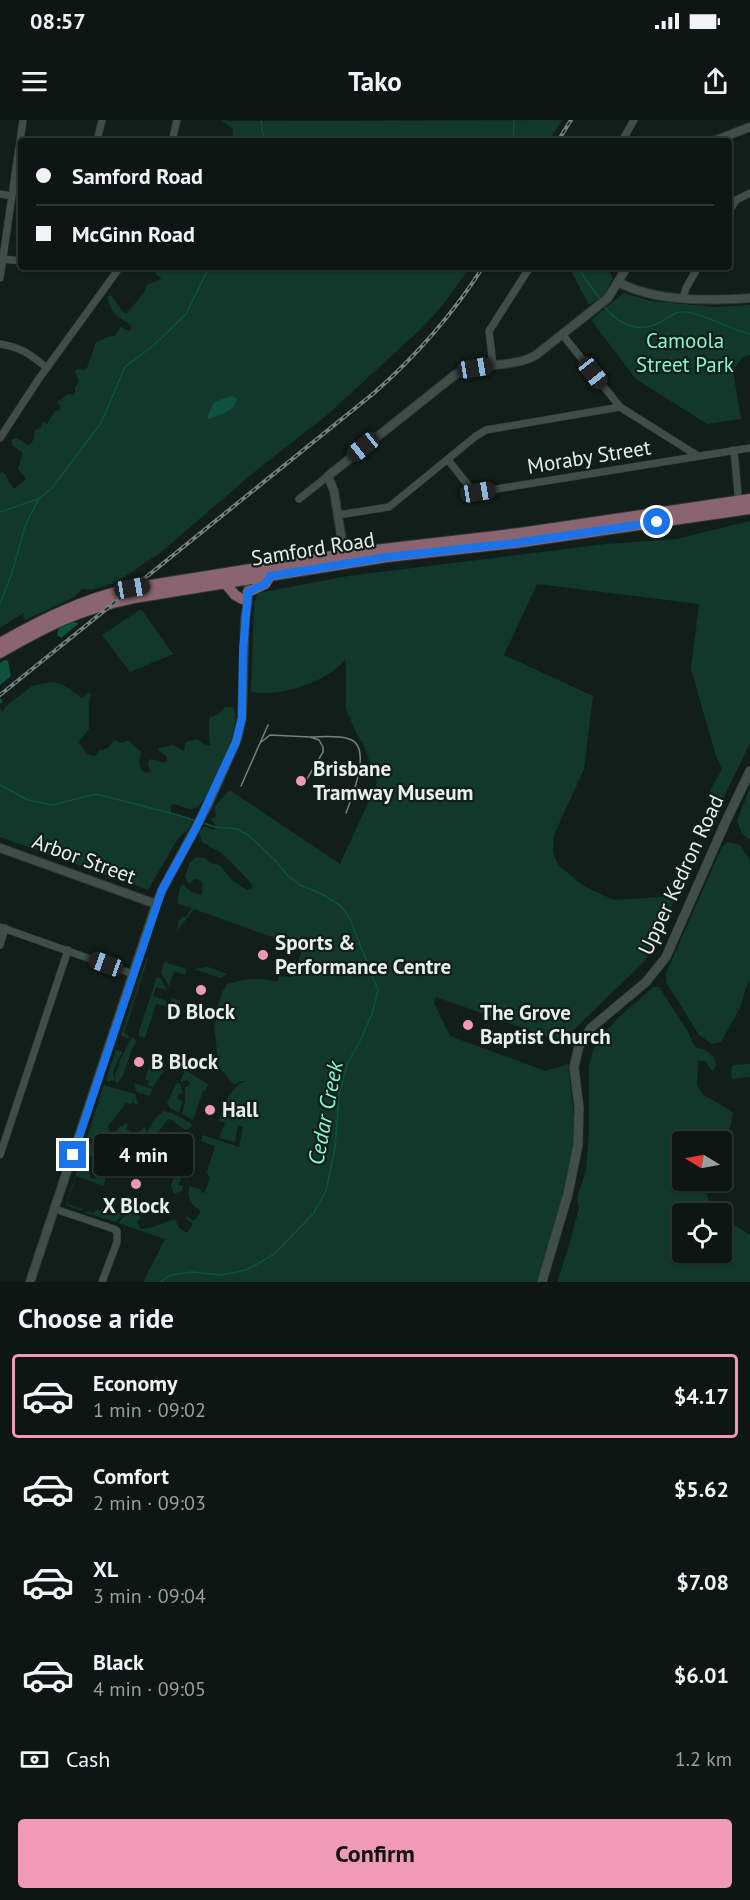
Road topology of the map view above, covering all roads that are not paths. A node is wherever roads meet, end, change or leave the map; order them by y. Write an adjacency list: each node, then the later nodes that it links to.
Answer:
1 (23, 120): 6 (street)
2 (102, 120): 7 (street)
3 (177, 120): 8 (street)
4 (634, 120): 9 (street)
5 (750, 128): 10 (street)
6 (20, 138)
7 (98, 138)
8 (173, 138)
9 (624, 138)
10 (722, 138)
11 (18, 152): 14 (street)
12 (750, 193): 15 (street)
13 (0, 194): 14 (street)
14 (11, 196): 16 (street)
15 (732, 206)
16 (3, 259): 17 (street); 22 (street)
17 (18, 261)
18 (118, 270): 29 (street)
19 (528, 270): 28 (street)
20 (621, 270): 23 (street)
21 (696, 270): 24 (street)
22 (0, 278)
23 (618, 282): 24 (street); 26 (street)
24 (683, 298): 25 (street)
25 (750, 298)
26 (562, 334): 28 (street); 30 (street)
27 (0, 344): 29 (street)
28 (493, 365): 36 (street)
29 (47, 368): 31 (street)
30 (620, 407): 34 (street); 35 (street)
31 (0, 438)
32 (750, 448): 33 (street, Moraby Street)
33 (734, 450): 34 (street, Moraby Street); 38 (street)
34 (698, 456): 35 (street, Moraby Street)
35 (447, 460): 39 (street)
36 (328, 476): 37 (street); 39 (street)
37 (299, 499)
38 (745, 504): 40 (main road, Samford Road)
39 (338, 515): 40 (street)
40 (345, 559): 41 (main road, Samford Road); 42 (main road, Samford Road)
41 (245, 575): 42 (main road, Samford Road); 43 (main road, Samford Road); 44 (street); 45 (main road, Samford Road)
42 (270, 576): 44 (main road)
43 (225, 583): 44 (main road); 46 (main road, Samford Road)
44 (245, 595): 49 (street)
45 (0, 643)
46 (0, 653)
47 (750, 771): 58 (main road, Upper Kedron Road)
48 (0, 848): 49 (street, Arbor Street)
49 (156, 904): 53 (street)
50 (2, 928): 51 (street); 52 (street)
51 (0, 945)
52 (68, 950): 53 (street); 54 (street)
53 (133, 974): 55 (street)
54 (0, 1155)
55 (55, 1209): 56 (street); 57 (street)
56 (30, 1282)
57 (102, 1282)
58 (542, 1282)

